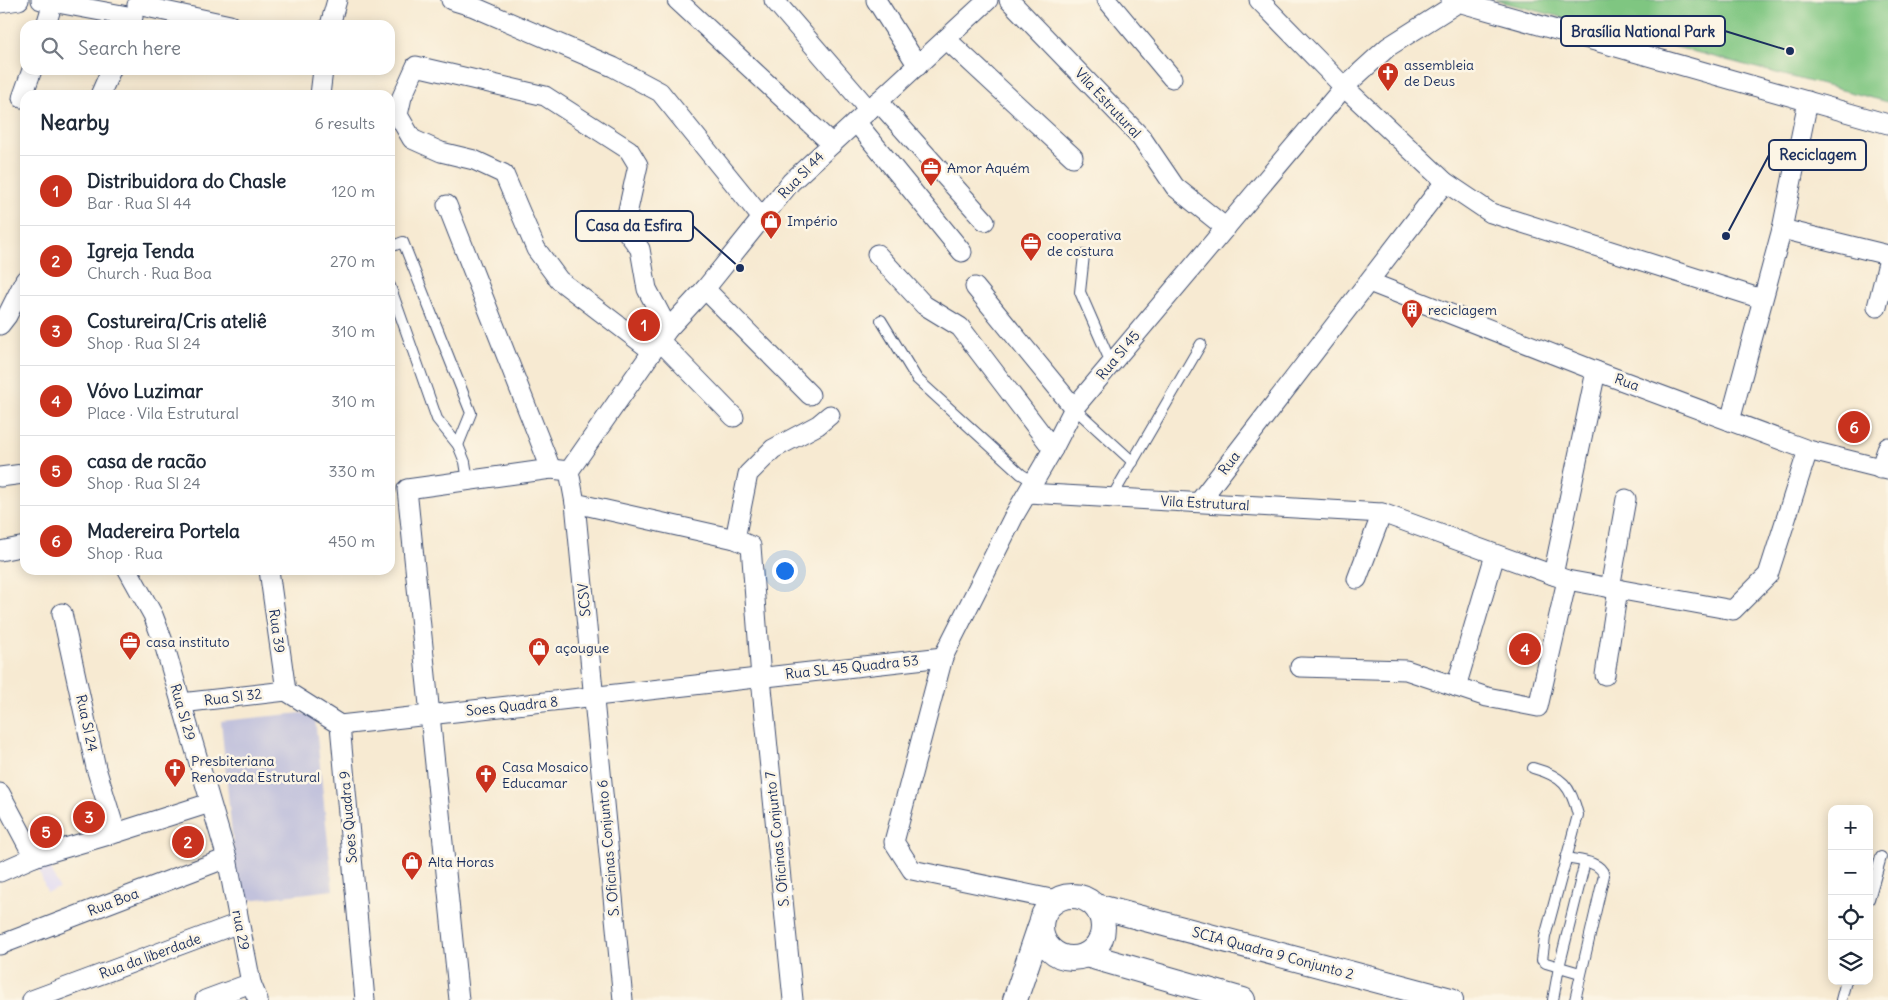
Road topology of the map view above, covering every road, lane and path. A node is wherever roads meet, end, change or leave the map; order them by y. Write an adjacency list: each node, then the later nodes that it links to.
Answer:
1 (19, 0): 13 (street)
2 (337, 0): 19 (street)
3 (451, 0): 15 (street)
4 (677, 0): 35 (street)
5 (774, 0): 31 (street)
6 (876, 0): 21 (street)
7 (988, 0): 20 (street, Rua Sl 44)
8 (1009, 0): 41 (street, Vila Estrutural)
9 (1107, 0): 25 (street)
10 (1259, 0): 26 (street)
11 (47, 1): 14 (street); 17 (street)
12 (1455, 1): 26 (street, Rua Sl 45); 30 (street)
13 (0, 3)
14 (86, 4): 16 (street)
15 (477, 4): 39 (street)
16 (135, 12): 18 (street)
17 (46, 20)
18 (193, 20)
19 (331, 20)
20 (946, 39): 21 (street, Rua Sl 44); 36 (street)
21 (918, 66): 31 (street, Rua Sl 44)
22 (30, 75): 27 (street)
23 (109, 75): 28 (street)
24 (322, 75): 29 (street)
25 (1172, 78)
26 (1344, 87): 37 (street); 41 (street, Rua Sl 45)
27 (25, 90)
28 (102, 90)
29 (321, 90)
30 (1808, 101): 34 (street); 42 (street)
31 (868, 111): 35 (street, Rua Sl 44); 40 (street); 44 (street)
32 (395, 112): 58 (street)
33 (395, 115): 58 (street)
34 (1888, 124)
35 (832, 144): 39 (street, Rua Sl 44)
36 (1073, 157)
37 (1445, 182): 49 (street, Rua); 53 (street)
38 (447, 205): 72 (street, SCSV)
39 (762, 218): 51 (street, Rua Sl 44)
40 (986, 222)
41 (1226, 228): 60 (street, Rua Sl 45)
42 (1782, 229): 47 (street); 53 (street)
43 (395, 245): 67 (lane)
44 (962, 252)
45 (877, 254): 69 (street)
46 (1084, 255): 60 (lane)
47 (1888, 255)
48 (1888, 263): 55 (street)
49 (1369, 282): 61 (street, Rua); 80 (street, Rua)
50 (975, 287): 63 (street)
51 (705, 289): 58 (street, Rua Sl 44); 62 (street)
52 (20, 290): 57 (street)
53 (1762, 299): 66 (street)
54 (395, 300): 67 (lane)
55 (1876, 307)
56 (881, 320): 77 (lane)
57 (0, 325)
58 (660, 340): 65 (street); 72 (street, Rua Sl 44)
59 (1201, 344): 71 (lane)
60 (1111, 363): 63 (street, Rua Sl 45)
61 (1596, 370): 66 (street, Rua); 89 (street)
62 (810, 395)
63 (1074, 408): 69 (street, Rua Sl 45); 71 (lane)
64 (830, 416): 83 (street)
65 (734, 417)
66 (1730, 421): 70 (street, Rua)
67 (458, 444): 76 (lane)
68 (1888, 447): 73 (street)
69 (1053, 449): 77 (street, Rua Sl 45)
70 (1808, 450): 73 (street, Rua); 91 (street, Vila Estrutural)
71 (1133, 462): 78 (lane)
72 (560, 470): 76 (street); 81 (street, SCSV)
73 (1884, 470)
74 (20, 474): 75 (street)
75 (0, 477)
76 (468, 481): 101 (street)
77 (1031, 487): 78 (street, Vila Estrutural); 93 (street, Rua Sl 45)
78 (1112, 498): 80 (street, Vila Estrutural)
79 (1626, 499): 91 (street)
80 (1200, 502): 82 (street, Vila Estrutural)
81 (575, 504): 83 (street); 99 (street, SCSV)
82 (1382, 513): 86 (street, Vila Estrutural); 90 (street)
83 (734, 539): 96 (street, S. Oficinas Conjunto 7)
84 (20, 547): 85 (street)
85 (0, 551)
86 (1495, 555): 89 (street, Vila Estrutural); 97 (street)
87 (131, 575): 100 (street, Rua Sl 29)
88 (270, 575): 98 (street, Rua 39)
89 (1560, 578): 91 (street, Vila Estrutural); 97 (street)
90 (1357, 579)
91 (1614, 588): 95 (street)
92 (62, 613): 106 (street, Rua Sl 24)
93 (943, 657): 96 (street, Rua SL 45 Quadra 53); 114 (street, Rua Sl 45)
94 (1300, 667): 97 (street)
95 (1605, 675)
96 (760, 678): 99 (street, Rua SL 45 Quadra 53); 130 (street, S. Oficinas Conjunto 7)
97 (1456, 687)
98 (286, 691): 100 (street, Rua Sl 32); 102 (street)
99 (594, 696): 101 (street, Soes Quadra 8); 129 (street, S. Oficinas Conjunto 6)
100 (181, 703): 105 (street, Rua Sl 29)
101 (431, 715): 102 (street); 128 (street)
102 (340, 725): 127 (street, Soes Quadra 9)
103 (1533, 768): 110 (lane)
104 (0, 793): 107 (street)
105 (210, 803): 106 (street); 109 (street, Rua Sl 29)
106 (116, 833): 107 (street)
107 (34, 857): 112 (street)
108 (1881, 857): 113 (lane)
109 (227, 858): 116 (street, rua 29); 118 (street, Rua Boa)
110 (1566, 858): 111 (lane); 120 (lane)
111 (1585, 862): 120 (lane); 121 (lane)
112 (0, 872)
113 (1870, 895)
114 (1056, 900): 115 (street); 117 (street)
115 (1096, 906): 119 (street); 132 (street, SCIA Quadra 9 Conjunto 2)
116 (240, 923): 123 (street, rua 29); 125 (street, Rua da liberdade)
117 (1040, 926): 119 (street); 124 (street)
118 (0, 945)
119 (1077, 957): 124 (street); 131 (street)
120 (1559, 967): 121 (lane); 133 (lane)
121 (1580, 973): 134 (lane)
122 (1845, 985): 135 (lane)
123 (254, 992): 126 (street)
124 (1018, 992)
125 (32, 1000)
126 (205, 1000)
127 (364, 1000)
128 (459, 1000)
129 (623, 1000)
130 (793, 1000)
131 (1243, 1000)
132 (1451, 1000)
133 (1554, 1000)
134 (1575, 1000)
135 (1841, 1000)

